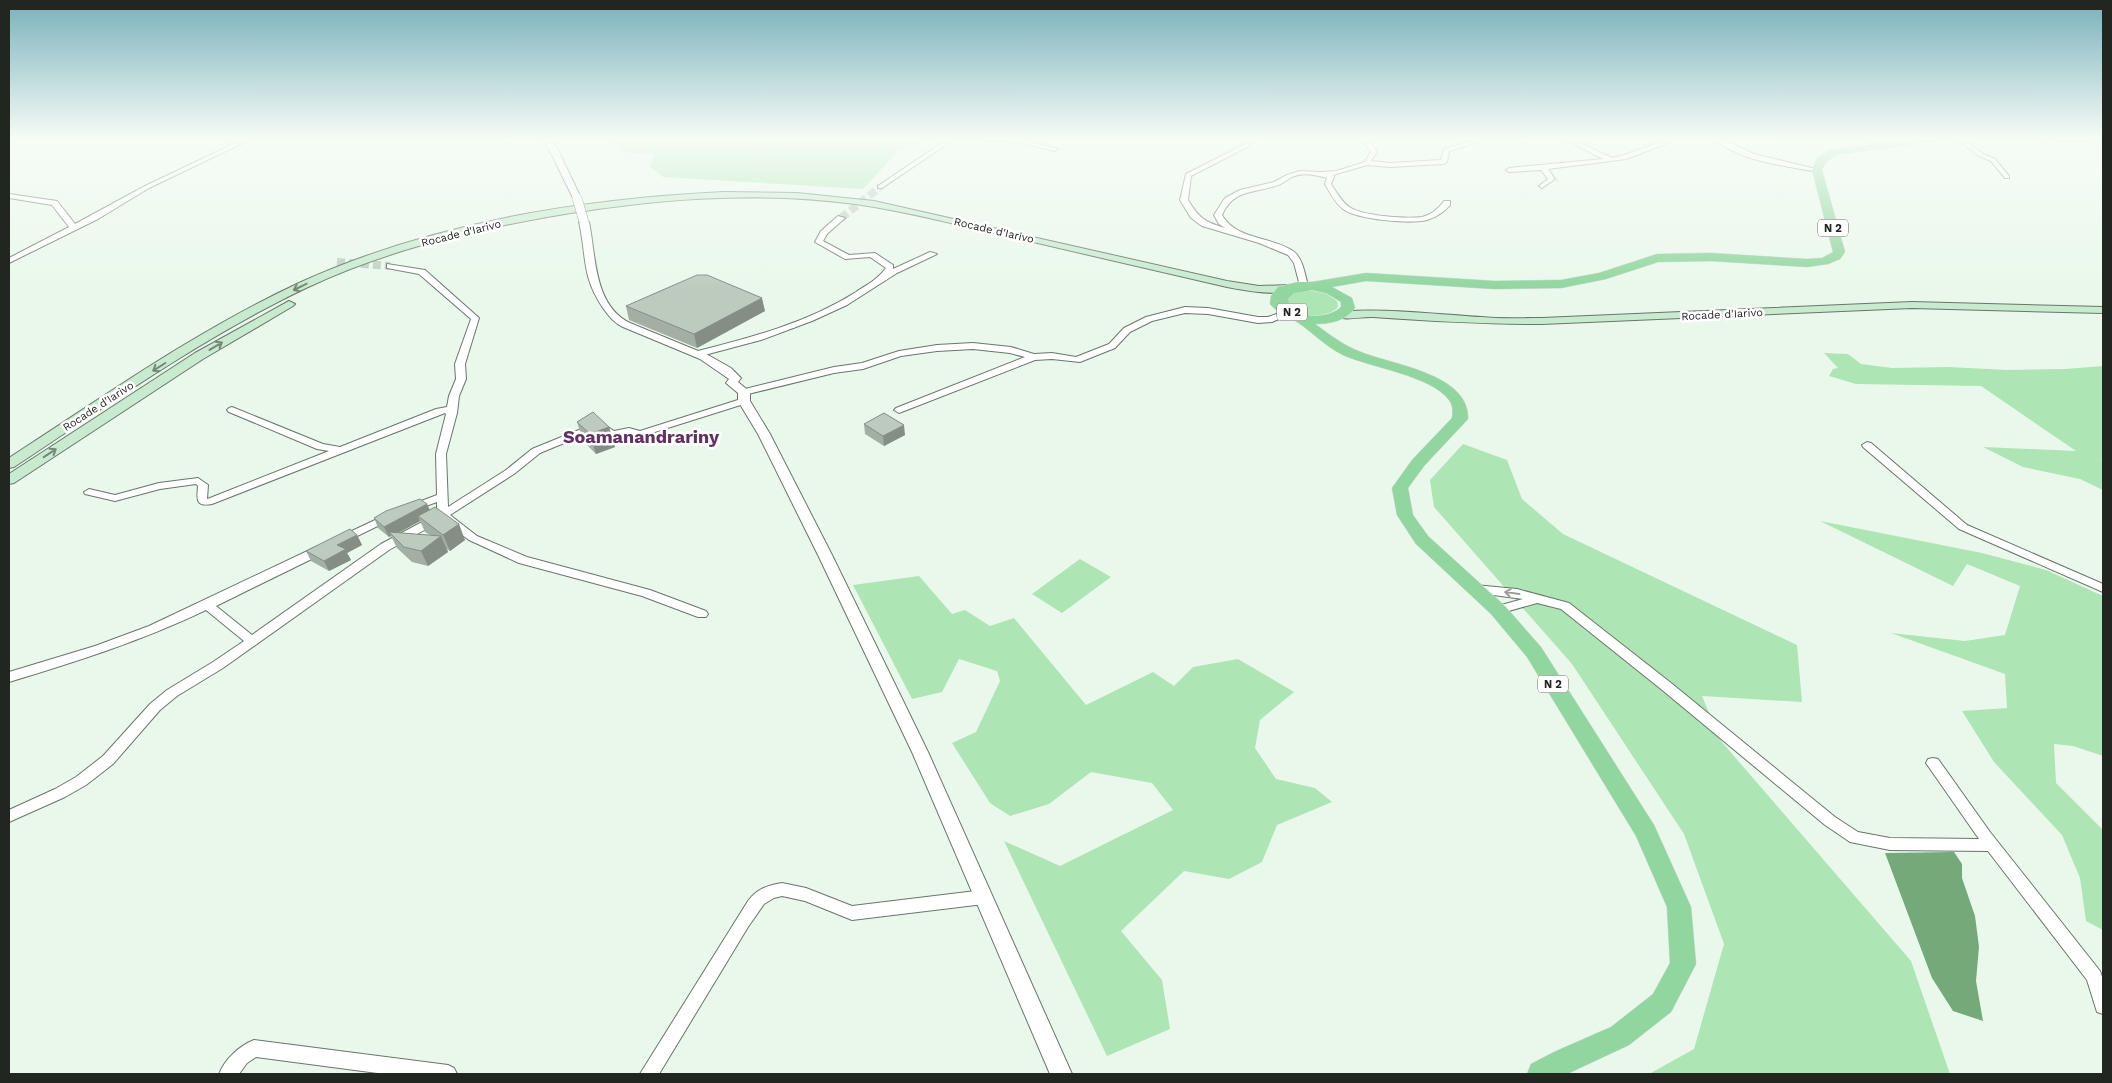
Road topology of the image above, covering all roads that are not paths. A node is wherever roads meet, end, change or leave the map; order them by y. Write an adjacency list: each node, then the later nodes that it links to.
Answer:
1 (144, 189): 10 (street)
2 (572, 189): 27 (street, bridge)
3 (1184, 189): 11 (street)
4 (1251, 189): 11 (street)
5 (1331, 189): 8 (street)
6 (1822, 189): 18 (main road, N 2)
7 (9, 196): 10 (street)
8 (1446, 202)
9 (841, 218): 17 (street)
10 (74, 228): 12 (street)
11 (1240, 235): 19 (street)
12 (31, 249): 13 (street); 15 (street)
13 (9, 250)
14 (933, 254): 17 (street)
15 (9, 261)
16 (390, 266): 32 (street)
17 (882, 278): 27 (street)
18 (1357, 278): 19 (main road, N 2); 21 (main road)
19 (1309, 286): 20 (main road, N 2); 21 (main road, N 2); 24 (main road, N 2)
20 (1289, 288): 24 (main road, N 2); 35 (main road, Rocade d'Iarivo, one-way to 35)
21 (1344, 298): 22 (main road, Rocade d'Iarivo); 25 (main road)
22 (2103, 304)
23 (2103, 310): 25 (main road, Rocade d'Iarivo)
24 (1289, 313): 25 (main road, N 2); 26 (main road, N 2); 28 (street); 36 (main road, Rocade d'Iarivo, one-way to 24)
25 (1339, 316): 26 (main road)
26 (1337, 344): 41 (main road, N 2)
27 (697, 354): 29 (street)
28 (1034, 357): 29 (street); 31 (street)
29 (744, 396): 39 (street); 51 (street)
30 (232, 410): 34 (street)
31 (900, 410)
32 (452, 414): 34 (street); 38 (street)
33 (1867, 445): 40 (street)
34 (339, 449): 37 (street)
35 (9, 464)
36 (9, 480)
37 (89, 492)
38 (443, 496): 39 (street); 43 (street)
39 (443, 515): 45 (street); 46 (street)
40 (2103, 588)
41 (1476, 589): 42 (street, one-way to 41); 44 (main road, N 2)
42 (1537, 600): 44 (street); 50 (street)
43 (207, 605): 46 (street); 47 (street)
44 (1498, 610): 57 (main road, N 2)
45 (702, 614)
46 (252, 641): 49 (street)
47 (9, 676)
48 (1933, 763): 50 (street)
49 (11, 814)
50 (1993, 845): 52 (street)
51 (984, 898): 55 (street); 56 (street)
52 (2103, 1006)
53 (228, 1074): 54 (street)
54 (448, 1074)
55 (649, 1074)
56 (1061, 1074)
57 (1541, 1074)

